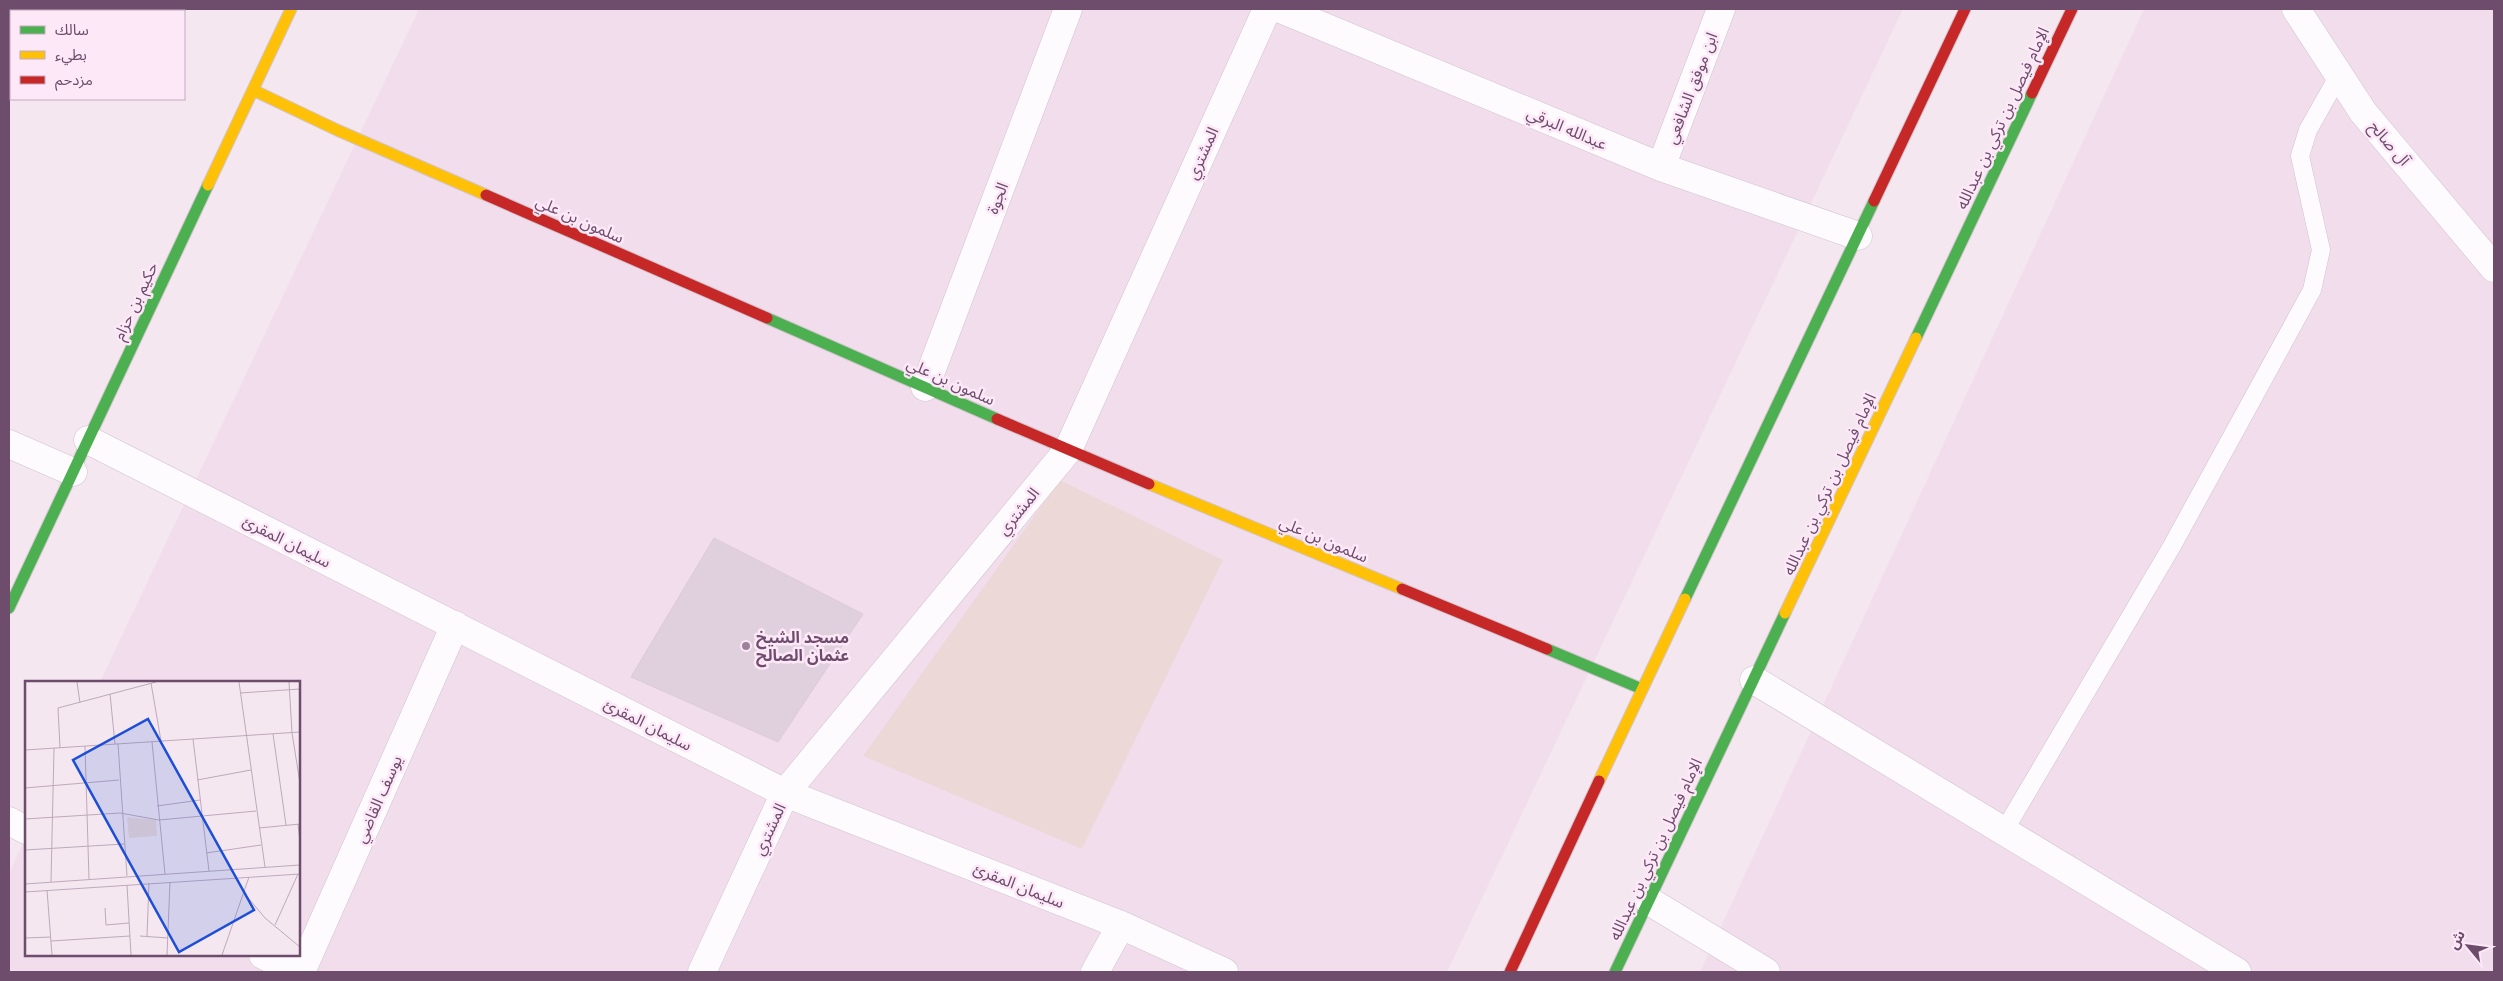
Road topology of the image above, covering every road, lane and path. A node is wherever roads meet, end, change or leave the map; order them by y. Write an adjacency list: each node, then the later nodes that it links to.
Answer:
1 (291, 9): 10 (street, حكيم بن حزام)
2 (1068, 9): 14 (street, الجوة)
3 (1268, 9): 17 (street, المشتري)
4 (1280, 9): 11 (street, عبدالله البرقي)
5 (1721, 9): 11 (street, ابن موفق الشافعي)
6 (1965, 9): 12 (street)
7 (2072, 9): 21 (street, الإمام فيصل بن تركي بن عبدالله)
8 (2296, 9): 9 (street, آل صالح)
9 (2339, 75): 13 (street, آل صالح); 26 (lane)
10 (253, 90): 14 (street, سلمون بن علي); 15 (street, حكيم بن حزام)
11 (1661, 167): 12 (street, عبدالله البرقي)
12 (1858, 236): 22 (street)
13 (2494, 268)
14 (925, 387): 17 (street, سلمون بن علي)
15 (88, 440): 18 (street, حكيم بن حزام); 20 (street, سليمان المقرئ)
16 (9, 444): 18 (street)
17 (1068, 450): 22 (street, سلمون بن علي); 23 (street, المشتري)
18 (73, 472): 19 (street, حكيم بن حزام)
19 (9, 608)
20 (455, 625): 23 (street, سليمان المقرئ); 31 (street, يوسف القاضي)
21 (1754, 680): 26 (street); 27 (street, الإمام فيصل بن تركي بن عبدالله)
22 (1642, 690): 35 (street)
23 (785, 793): 28 (street, سليمان المقرئ); 32 (street, المشتري)
24 (9, 821): 25 (street)
25 (25, 829)
26 (2004, 831): 38 (street)
27 (1649, 901): 36 (street, الإمام فيصل بن تركي بن عبدالله); 37 (street)
28 (1121, 925): 33 (street); 34 (street, سليمان المقرئ)
29 (265, 956): 30 (street)
30 (297, 972)
31 (301, 972)
32 (702, 972)
33 (1095, 972)
34 (1224, 972)
35 (1510, 972)
36 (1615, 972)
37 (1766, 972)
38 (2237, 972)

